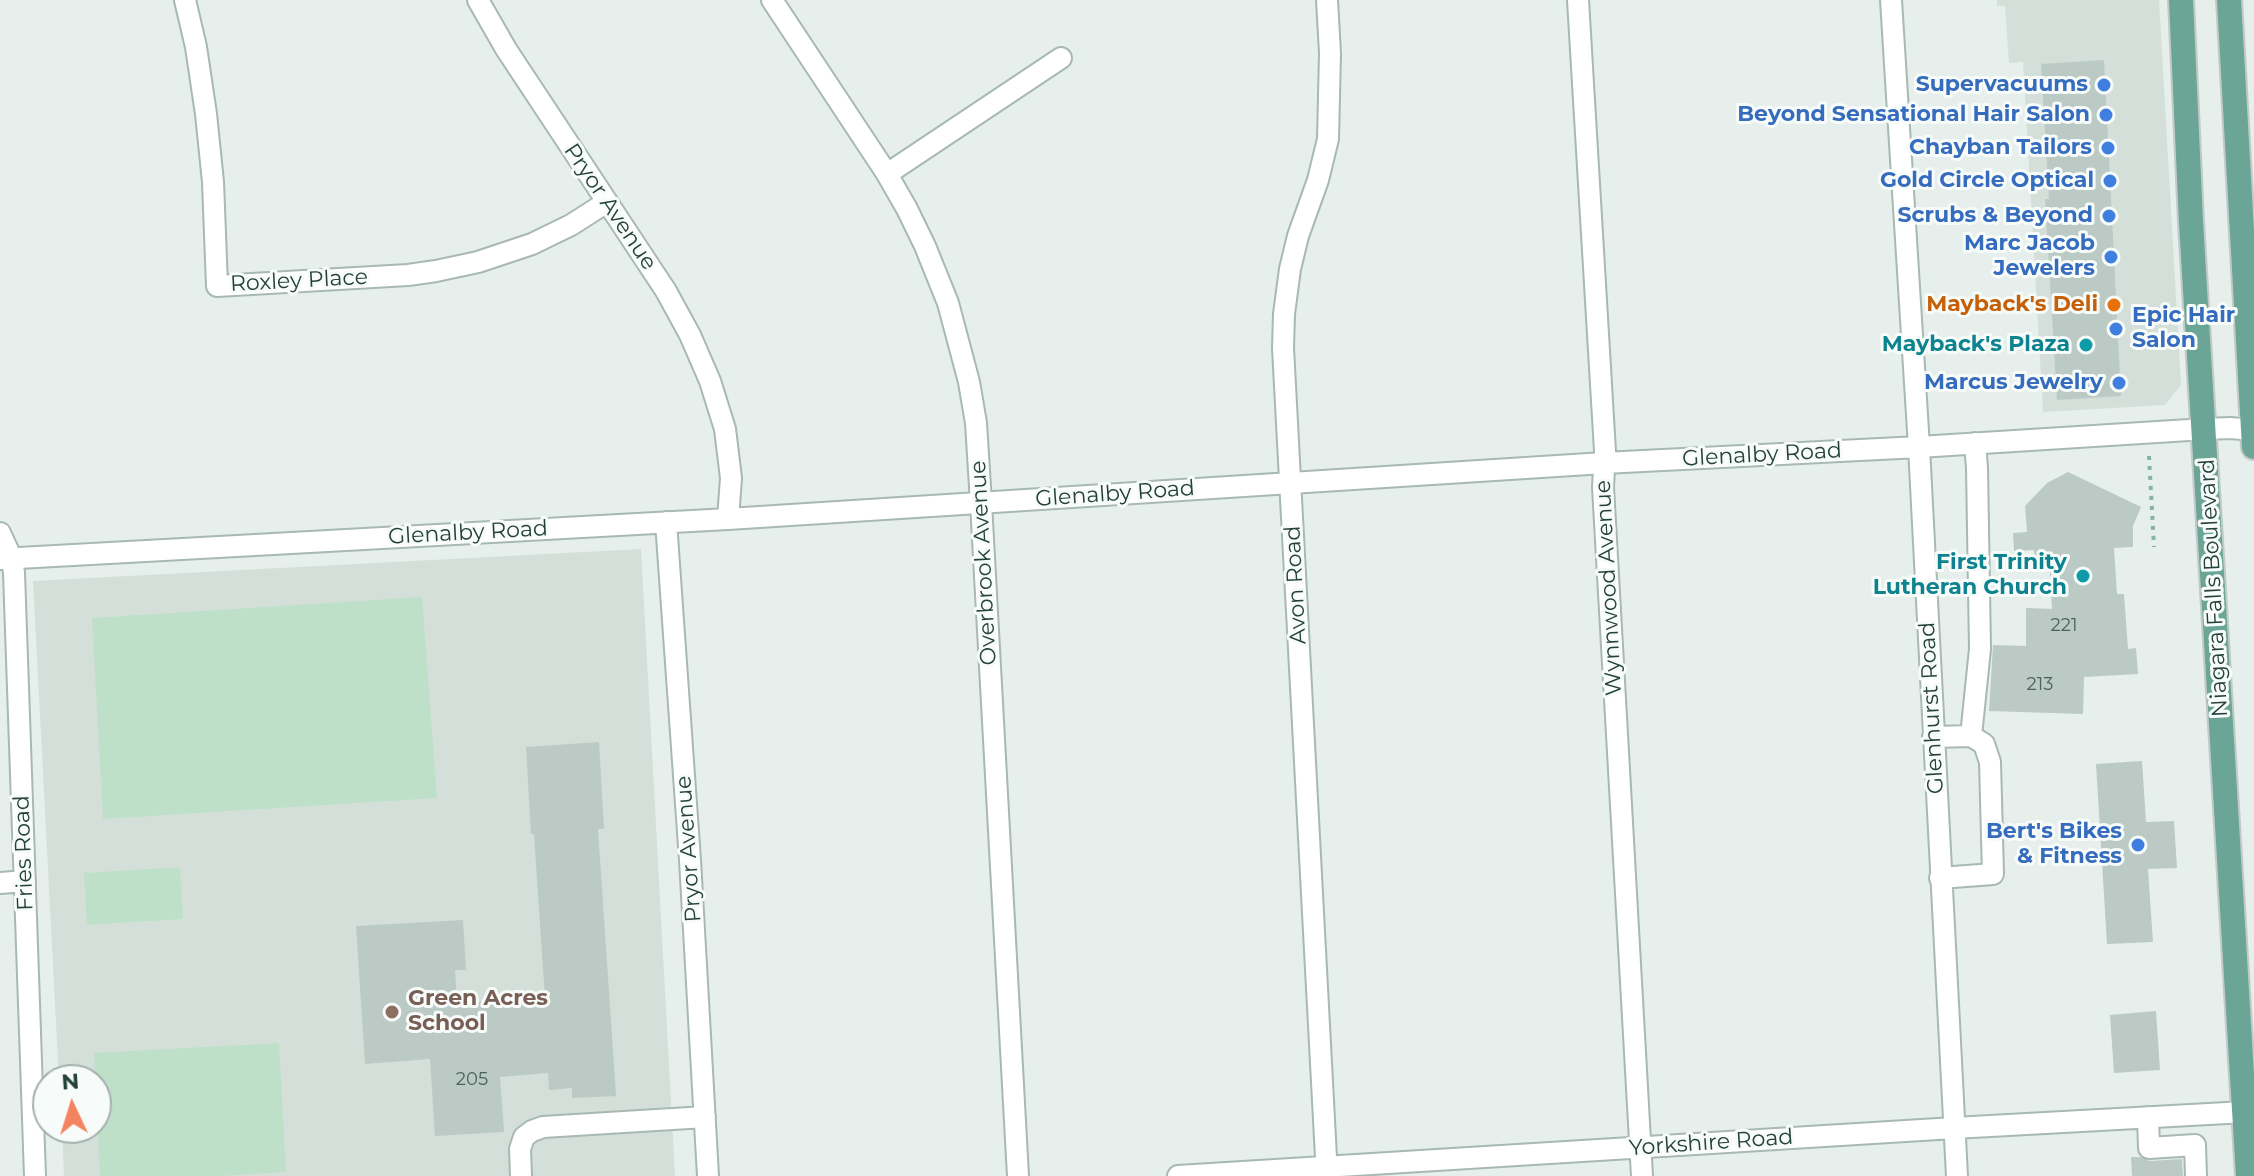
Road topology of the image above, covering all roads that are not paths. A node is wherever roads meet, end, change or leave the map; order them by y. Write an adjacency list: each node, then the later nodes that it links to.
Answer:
1 (185, 0): 12 (street, Roxley Place)
2 (478, 0): 12 (street, Pryor Avenue)
3 (772, 0): 11 (street, Overbrook Avenue)
4 (1327, 0): 19 (street, Avon Road)
5 (1578, 0): 18 (street, Wynnwood Avenue)
6 (1891, 0): 16 (street, Glenhurst Road)
7 (2181, 0): 13 (main road, Niagara Falls Boulevard)
8 (2229, 0): 10 (main road)
9 (1061, 58): 11 (street)
10 (2244, 101): 14 (main road)
11 (887, 174): 20 (street, Overbrook Avenue)
12 (607, 202): 21 (street, Pryor Avenue)
13 (2205, 429): 14 (street, Glenalby Road); 15 (street, Glenalby Road); 30 (main road, Niagara Falls Boulevard)
14 (2246, 429): 17 (main road)
15 (1975, 443): 16 (street, Glenalby Road); 25 (street)
16 (1919, 447): 18 (street, Glenalby Road); 26 (street, Glenhurst Road)
17 (2254, 447)
18 (1604, 463): 19 (street, Glenalby Road); 34 (street, Wynnwood Avenue)
19 (1291, 482): 20 (street, Glenalby Road); 35 (street, Avon Road)
20 (981, 503): 21 (street, Glenalby Road); 39 (street, Overbrook Avenue)
21 (728, 519): 22 (street, Glenalby Road)
22 (666, 522): 24 (street, Glenalby Road); 31 (street, Pryor Avenue)
23 (0, 533): 24 (street, Fries Road)
24 (6, 559): 28 (street, Fries Road)
25 (1971, 736): 26 (street); 27 (street)
26 (1933, 737): 27 (street, Glenhurst Road)
27 (1940, 878): 33 (street, Glenhurst Road)
28 (25, 881): 29 (street); 36 (street, Fries Road)
29 (0, 883)
30 (2245, 1112): 32 (street, Yorkshire Road); 44 (main road, Niagara Falls Boulevard)
31 (705, 1117): 37 (street); 38 (street, Pryor Avenue)
32 (2148, 1117): 33 (street, Yorkshire Road); 43 (street)
33 (1954, 1128): 34 (street, Yorkshire Road); 42 (street, Glenhurst Road)
34 (1641, 1147): 35 (street, Yorkshire Road); 41 (street, Wynnwood Avenue)
35 (1327, 1172): 40 (street, Yorkshire Road)
36 (35, 1176)
37 (521, 1176)
38 (708, 1176)
39 (1018, 1176)
40 (1178, 1176)
41 (1642, 1176)
42 (1957, 1176)
43 (2196, 1176)
44 (2248, 1176)

